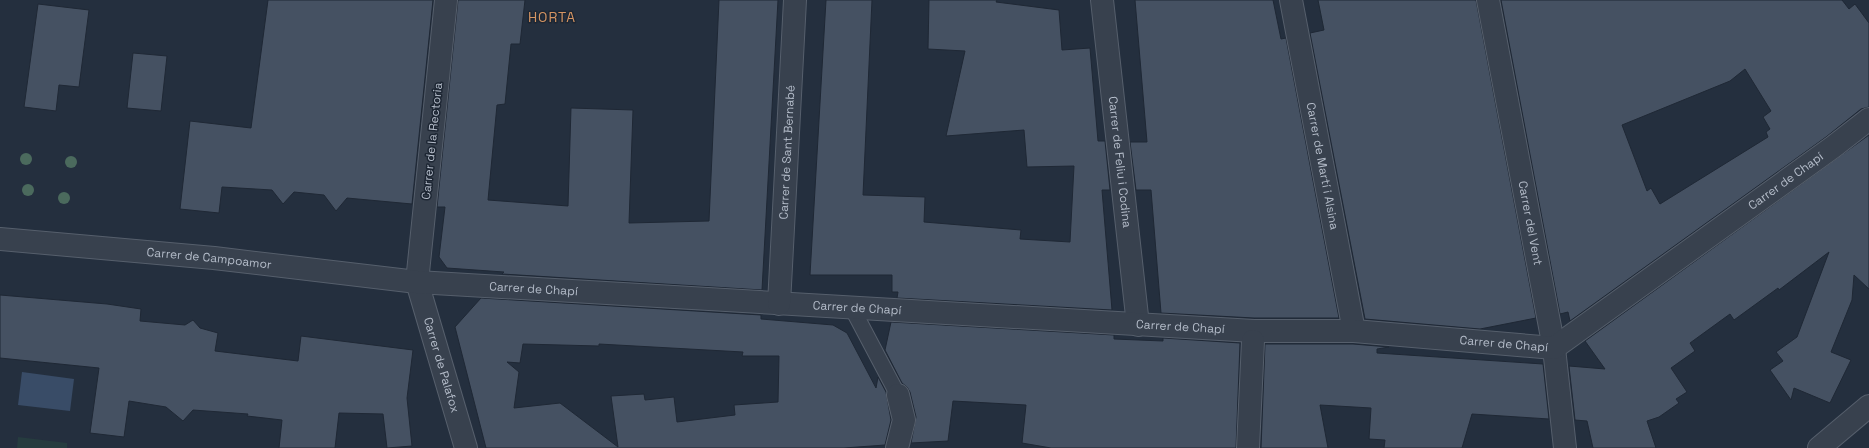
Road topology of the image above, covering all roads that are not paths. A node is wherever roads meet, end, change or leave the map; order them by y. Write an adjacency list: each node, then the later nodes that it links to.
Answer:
1 (446, 0): 8 (street, Carrer de la Rectoria)
2 (795, 0): 9 (street, Carrer de Sant Bernabé)
3 (1102, 0): 11 (street, Carrer de Feliu i Codina)
4 (1292, 0): 12 (street, Carrer de Martí i Alsina)
5 (1488, 0): 14 (street, Carrer del Vent)
6 (1869, 119): 14 (street, Carrer de Chapí)
7 (0, 239): 8 (street, Carrer de Campoamor)
8 (417, 282): 9 (street, Carrer de Chapí); 17 (street, Carrer de Palafox)
9 (779, 304): 10 (street, Carrer de Chapí)
10 (852, 308): 11 (street, Carrer de Chapí); 15 (lane)
11 (1138, 325): 12 (street, Carrer de Chapí)
12 (1354, 331): 14 (street, Carrer de Chapí)
13 (1253, 341): 19 (street)
14 (1554, 348): 20 (street, Carrer del Vent)
15 (898, 395): 18 (street)
16 (1869, 406): 21 (street)
17 (466, 448)
18 (897, 448)
19 (1248, 448)
20 (1565, 448)
21 (1819, 448)

